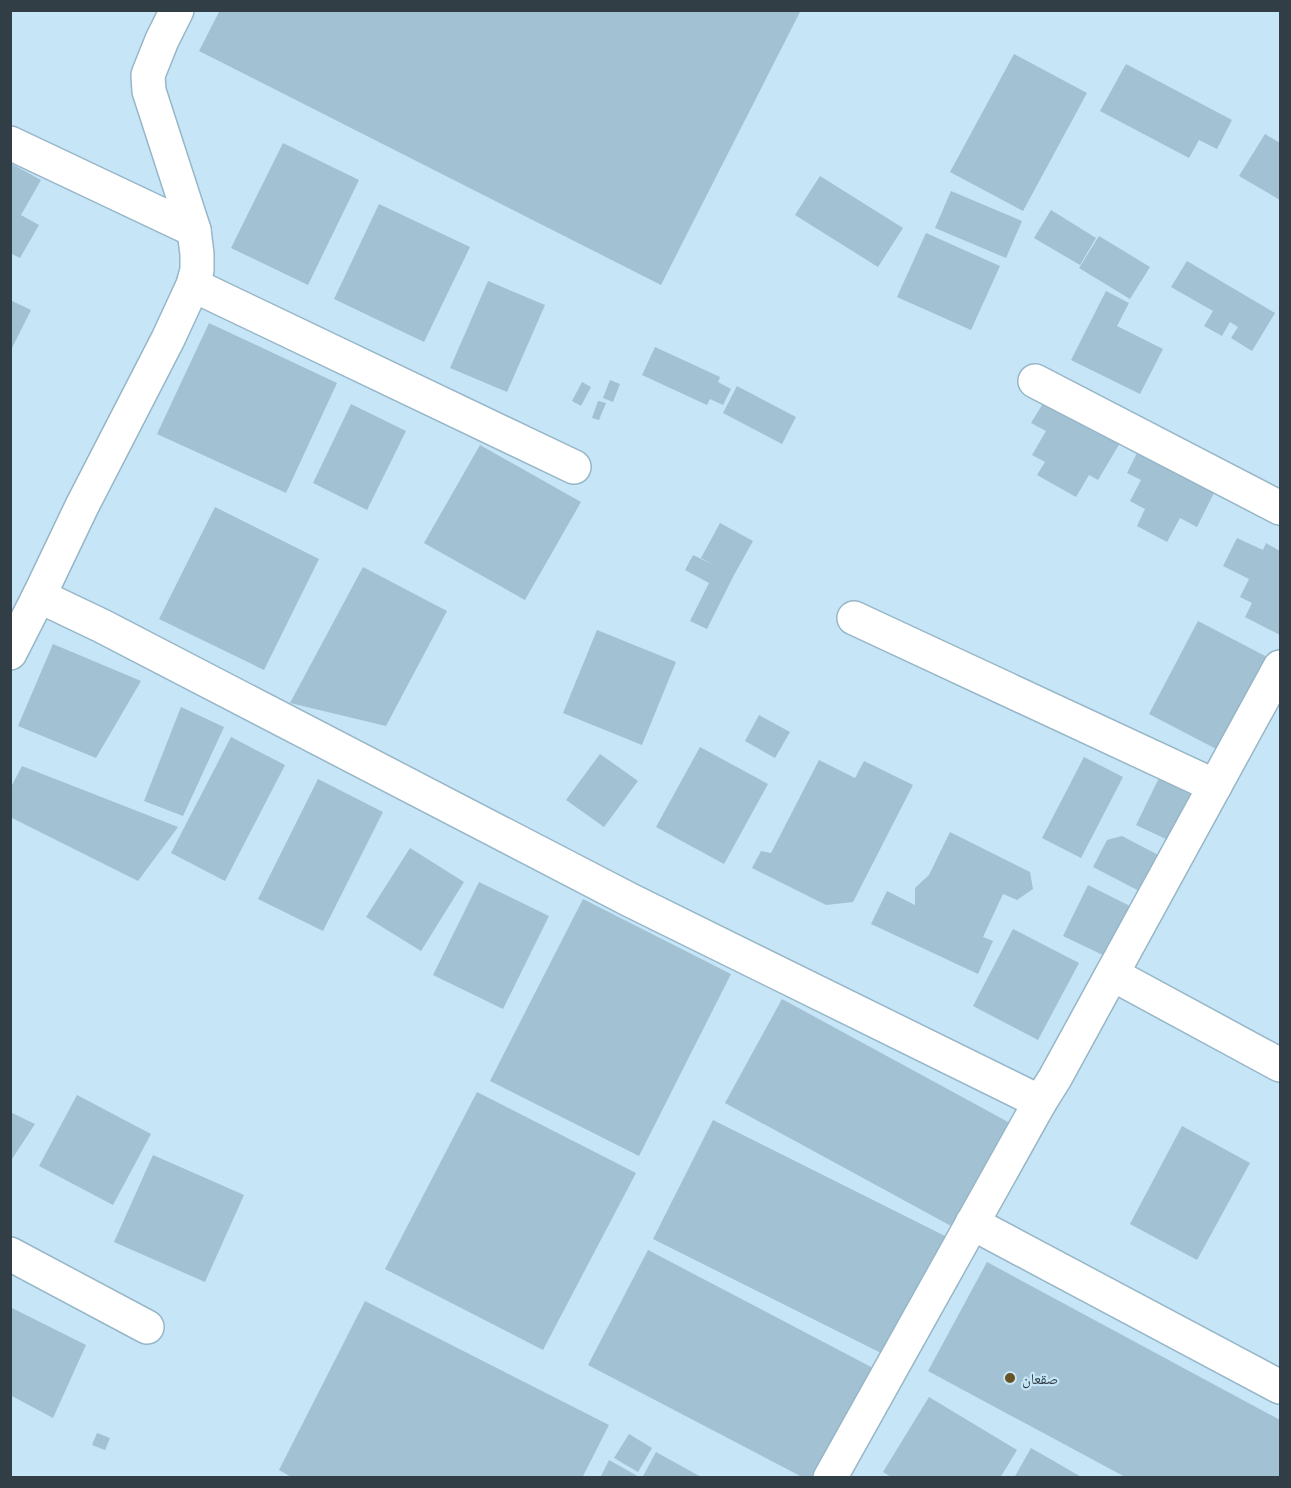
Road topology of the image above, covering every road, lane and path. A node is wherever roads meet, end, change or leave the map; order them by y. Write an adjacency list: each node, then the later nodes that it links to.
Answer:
1 (177, 10): 3 (street)
2 (10, 143): 3 (street)
3 (194, 230): 4 (street)
4 (193, 285): 6 (street); 8 (street)
5 (1035, 381): 7 (street)
6 (574, 467)
7 (1281, 508)
8 (39, 596): 10 (street); 15 (street)
9 (854, 618): 12 (street)
10 (10, 653)
11 (1281, 667): 12 (street)
12 (1215, 786): 13 (street)
13 (1112, 974): 14 (street); 15 (street)
14 (1281, 1065)
15 (1040, 1102): 16 (street)
16 (972, 1223): 19 (street); 20 (street)
17 (10, 1254): 18 (street)
18 (147, 1327)
19 (1281, 1387)
20 (833, 1476)

